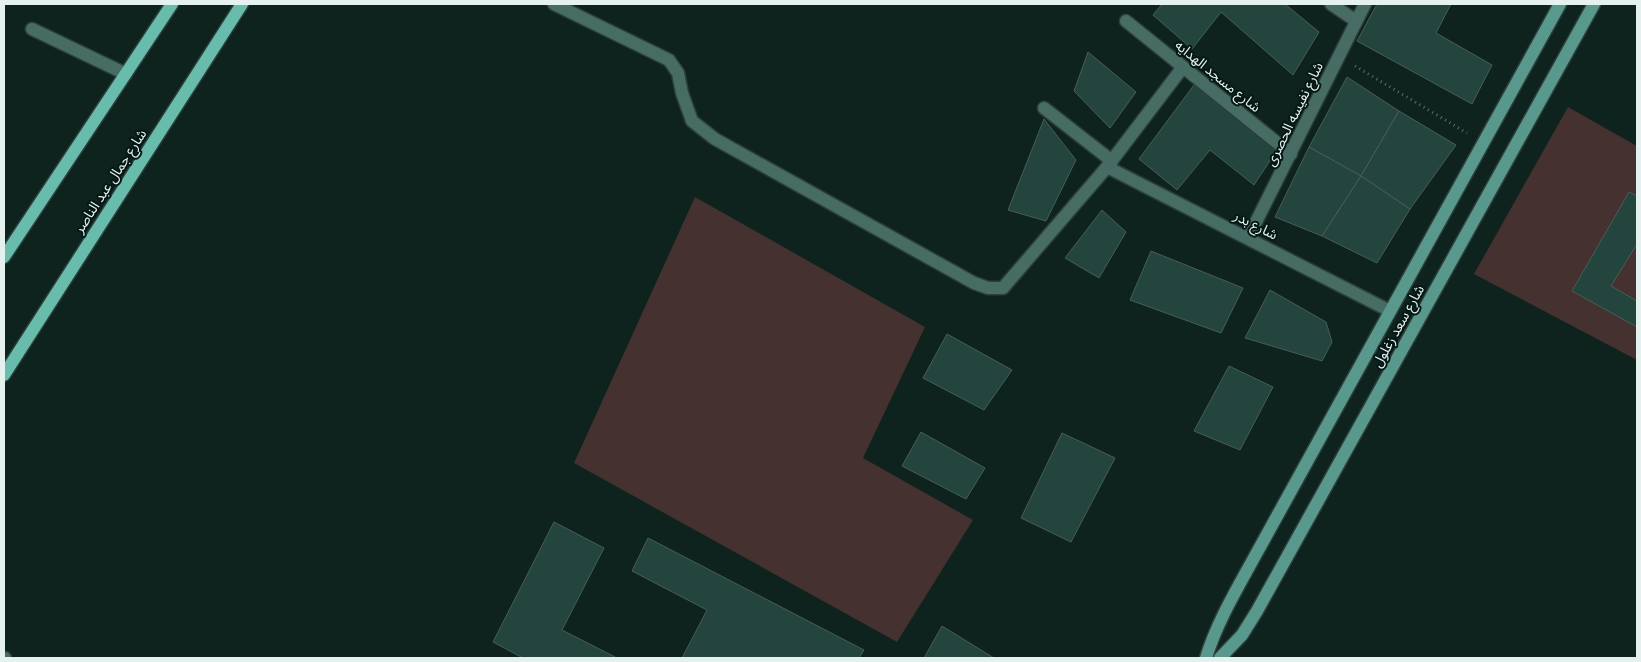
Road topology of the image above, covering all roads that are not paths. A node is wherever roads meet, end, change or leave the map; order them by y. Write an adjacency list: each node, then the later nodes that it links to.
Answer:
1 (172, 4): 12 (main road)
2 (242, 4): 19 (main road, شارع جمال عبد الناصر)
3 (554, 4): 15 (street)
4 (1331, 4): 9 (street)
5 (1365, 4): 9 (street, شارع نفيسه الحصرى)
6 (1560, 4): 18 (main road, شارع سعد زغلول)
7 (1594, 4): 21 (main road, شارع سعد زغلول)
8 (1126, 21): 11 (street, شارع مسجد الهدايه)
9 (1356, 22): 14 (street, شارع نفيسه الحصرى)
10 (32, 29): 12 (street)
11 (1183, 67): 14 (street, شارع مسجد الهدايه); 15 (street)
12 (126, 74): 17 (main road)
13 (1044, 108): 15 (street, شارع بدر)
14 (1291, 154): 16 (street, شارع نفيسه الحصرى)
15 (1110, 164): 16 (street, شارع بدر)
16 (1248, 238): 18 (street, شارع بدر)
17 (4, 257)
18 (1390, 310): 20 (main road, شارع سعد زغلول)
19 (4, 375)
20 (1206, 658)
21 (1220, 658)

